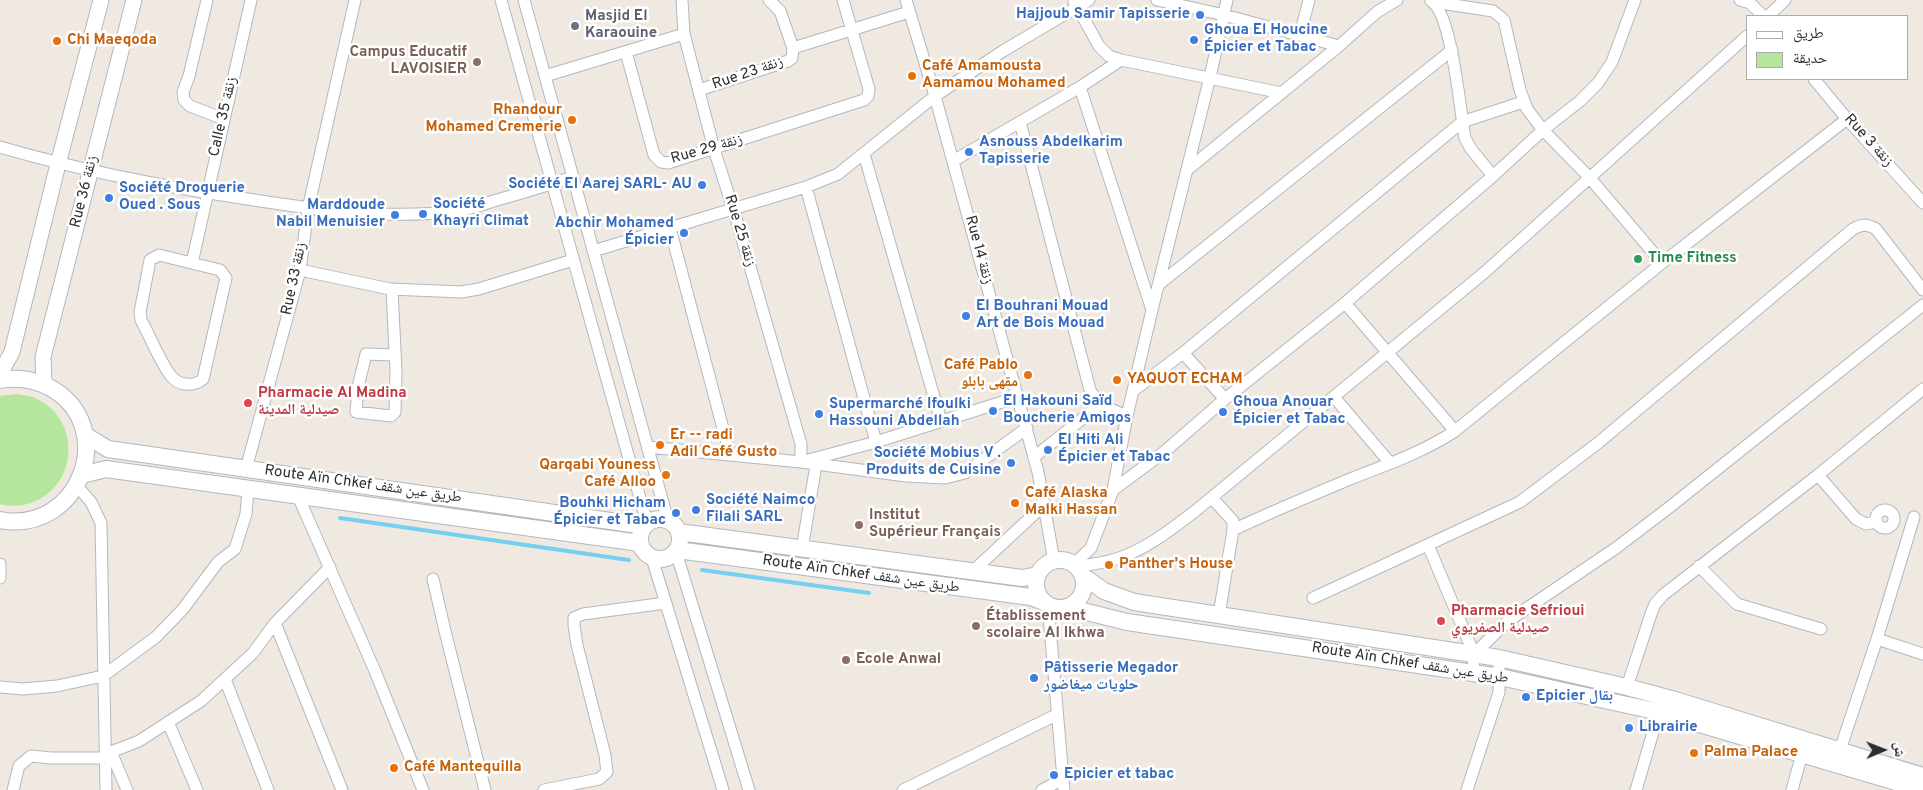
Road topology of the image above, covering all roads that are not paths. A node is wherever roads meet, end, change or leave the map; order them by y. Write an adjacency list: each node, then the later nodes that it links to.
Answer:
1 (101, 0): 54 (street)
2 (134, 0): 56 (street, Rue 36 زنقة)
3 (206, 0): 46 (street)
4 (250, 0): 46 (street, Calle 35 زنقة)
5 (355, 0): 65 (street, Rue 33 زنقة)
6 (501, 0): 60 (street)
7 (524, 0): 37 (street)
8 (682, 0): 29 (street, Rue 25 زنقة)
9 (769, 0): 33 (street, Rue 23 زنقة)
10 (843, 0): 28 (street)
11 (906, 0): 23 (street, Rue 14 زنقة)
12 (1088, 0): 22 (street)
13 (1157, 0): 25 (street)
14 (1227, 0): 25 (street)
15 (1308, 0): 30 (street)
16 (1381, 0): 24 (street)
17 (1397, 0): 24 (street)
18 (1635, 0): 49 (street)
19 (1740, 0): 26 (street)
20 (1785, 0): 27 (street)
21 (1432, 1): 34 (street); 44 (street)
22 (1075, 3): 36 (street); 43 (street)
23 (909, 12): 28 (street); 43 (street, Rue 14 زنقة)
24 (1378, 12): 32 (street)
25 (1224, 15): 30 (street); 38 (street)
26 (1761, 15)
27 (1769, 15)
28 (852, 31): 33 (street); 51 (street, Rue 29 زنقة)
29 (684, 34): 35 (street); 41 (street, Rue 25 زنقة)
30 (1300, 35): 32 (street)
31 (1746, 37): 59 (street)
32 (1339, 46): 42 (street)
33 (793, 48): 41 (street, Rue 23 زنقة)
34 (1452, 50): 48 (street); 72 (street)
35 (626, 52): 37 (street); 51 (street, Rue 29 زنقة)
36 (1120, 60): 38 (street); 40 (street)
37 (545, 76): 58 (street)
38 (1210, 77): 42 (street); 55 (street)
39 (1815, 80): 45 (street, Rue 3 زنقة)
40 (1080, 87): 47 (street); 77 (street)
41 (699, 90): 51 (street, Rue 25 زنقة)
42 (1282, 93): 55 (street)
43 (935, 96): 52 (street); 53 (street, Rue 14 زنقة)
44 (1523, 102): 48 (street); 49 (street)
45 (1847, 118): 63 (street, Rue 3 زنقة); 70 (street)
46 (224, 119): 62 (street, Calle 35 زنقة)
47 (1020, 122): 53 (street); 89 (street)
48 (1462, 122): 57 (street); 78 (street)
49 (1543, 130): 57 (street); 59 (street)
50 (0, 147): 54 (street)
51 (714, 149): 64 (street, Rue 25 زنقة)
52 (864, 154): 61 (street); 91 (street)
53 (953, 161): 86 (street, Rue 14 زنقة)
54 (58, 164): 56 (street); 81 (street)
55 (1186, 170): 72 (street)
56 (91, 171): 62 (street); 83 (street, Rue 36 زنقة)
57 (1493, 176): 75 (street)
58 (573, 177): 60 (street); 67 (street)
59 (1589, 177): 70 (street); 79 (street)
60 (552, 183): 65 (street); 68 (street)
61 (806, 187): 64 (street); 95 (street)
62 (207, 193): 65 (street); 69 (street, Calle 35 زنقة)
63 (1923, 203)
64 (732, 208): 66 (street); 99 (street, Rue 25 زنقة)
65 (308, 209): 71 (street, Rue 33 زنقة)
66 (670, 228): 67 (street); 97 (street)
67 (593, 250): 96 (street)
68 (573, 260): 73 (street); 113 (street)
69 (192, 263): 69 (street)
70 (1662, 263): 93 (street)
71 (300, 270): 73 (street); 102 (street, Rue 33 زنقة)
72 (1158, 285): 77 (street)
73 (392, 289): 80 (street)
74 (1923, 290): 117 (street)
75 (1345, 303): 79 (street); 88 (street)
76 (1923, 304): 138 (street)
77 (1152, 310): 85 (street)
78 (1183, 352): 85 (street); 88 (street)
79 (1389, 352): 87 (street); 93 (street)
80 (395, 355): 80 (street)
81 (0, 374)
82 (0, 380): 83 (main road)
83 (44, 385): 94 (main road)
84 (1923, 389): 103 (street)
85 (1134, 390): 90 (street)
86 (1018, 397): 91 (street); 92 (street, Rue 14 زنقة)
87 (1334, 397): 100 (street); 108 (street)
88 (1225, 399): 106 (street)
89 (1101, 404): 90 (street); 98 (street)
90 (1127, 416): 106 (street)
91 (941, 421): 95 (street)
92 (1026, 428): 98 (street, Rue 14 زنقة); 101 (street)
93 (1455, 431): 100 (street)
94 (85, 434): 102 (main road, Route Aïn Chkef طريق عين شقف); 104 (main road)
95 (876, 442): 99 (street)
96 (648, 447): 97 (street); 114 (street)
97 (730, 455): 99 (street)
98 (1034, 457): 109 (street, Rue 14 زنقة)
99 (801, 462): 101 (street)
100 (1390, 463): 115 (street)
101 (816, 465): 118 (street)
102 (246, 469): 113 (main road, Route Aïn Chkef طريق عين شقف)
103 (1818, 475): 112 (street); 123 (street)
104 (79, 481): 105 (main road, Route Aïn Chkef طريق عين شقف); 111 (main road); 142 (street)
105 (248, 489): 107 (main road, Route Aïn Chkef طريق عين شقف); 142 (street)
106 (1113, 490): 125 (street)
107 (298, 496): 116 (main road, Route Aïn Chkef طريق عين شقف); 124 (street)
108 (1212, 498): 115 (street); 125 (street)
109 (1045, 504): 121 (street, Rue 14 زنقة); 126 (street)
110 (1914, 516): 137 (street)
111 (0, 520)
112 (1876, 522)
113 (646, 525): 114 (main road); 116 (main road)
114 (674, 527): 118 (main road, Route Aïn Chkef طريق عين شقف); 119 (main road)
115 (1233, 530): 134 (street)
116 (640, 543): 120 (main road)
117 (1428, 545): 130 (street); 138 (street)
118 (802, 549): 126 (main road, Route Aïn Chkef طريق عين شقف)
119 (677, 551): 120 (main road); 132 (main road, Route Aïn Chkef طريق عين شقف); 165 (street)
120 (652, 558): 131 (street)
121 (1054, 561): 125 (main road); 127 (main road)
122 (0, 564): 128 (street)
123 (1699, 566): 136 (street); 146 (street)
124 (330, 567): 135 (street); 161 (street)
125 (1078, 569): 133 (main road); 134 (main road, Route Aïn Chkef طريق عين شقف)
126 (972, 572): 127 (main road, Route Aïn Chkef طريق عين شقف)
127 (1038, 576): 132 (main road)
128 (0, 578)
129 (433, 578): 162 (street)
130 (1313, 598)
131 (666, 603): 163 (street); 164 (street)
132 (1046, 603): 133 (main road); 148 (street)
133 (1067, 607): 141 (main road, Route Aïn Chkef طريق عين شقف)
134 (1219, 616): 138 (main road, Route Aïn Chkef طريق عين شقف)
135 (276, 623): 144 (street); 160 (street)
136 (1822, 629)
137 (1877, 639): 139 (street); 150 (street)
138 (1474, 654): 140 (main road, Route Aïn Chkef طريق عين شقف); 141 (street)
139 (1923, 654)
140 (1499, 658): 143 (street); 146 (main road, Route Aïn Chkef طريق عين شقف)
141 (1473, 672): 143 (main road, Route Aïn Chkef طريق عين شقف)
142 (103, 676): 145 (street); 152 (street)
143 (1500, 677): 147 (main road, Route Aïn Chkef طريق عين شقف); 168 (street)
144 (225, 679): 149 (street); 159 (street)
145 (0, 687)
146 (1627, 687): 150 (main road, Route Aïn Chkef طريق عين شقف)
147 (1659, 712): 151 (main road, Route Aïn Chkef طريق عين شقف); 169 (street)
148 (1056, 715): 153 (street); 166 (street)
149 (168, 722): 152 (street); 158 (street)
150 (1840, 750): 154 (main road, Route Aïn Chkef طريق عين شقف)
151 (1802, 754): 154 (main road, Route Aïn Chkef طريق عين شقف); 170 (street)
152 (108, 755): 155 (street); 156 (street); 157 (street)
153 (1063, 784): 167 (street)
154 (1919, 786)
155 (13, 790)
156 (106, 790)
157 (127, 790)
158 (197, 790)
159 (268, 790)
160 (342, 790)
161 (423, 790)
162 (486, 790)
163 (544, 790)
164 (723, 790)
165 (749, 790)
166 (903, 790)
167 (1042, 790)
168 (1467, 790)
169 (1636, 790)
170 (1792, 790)

